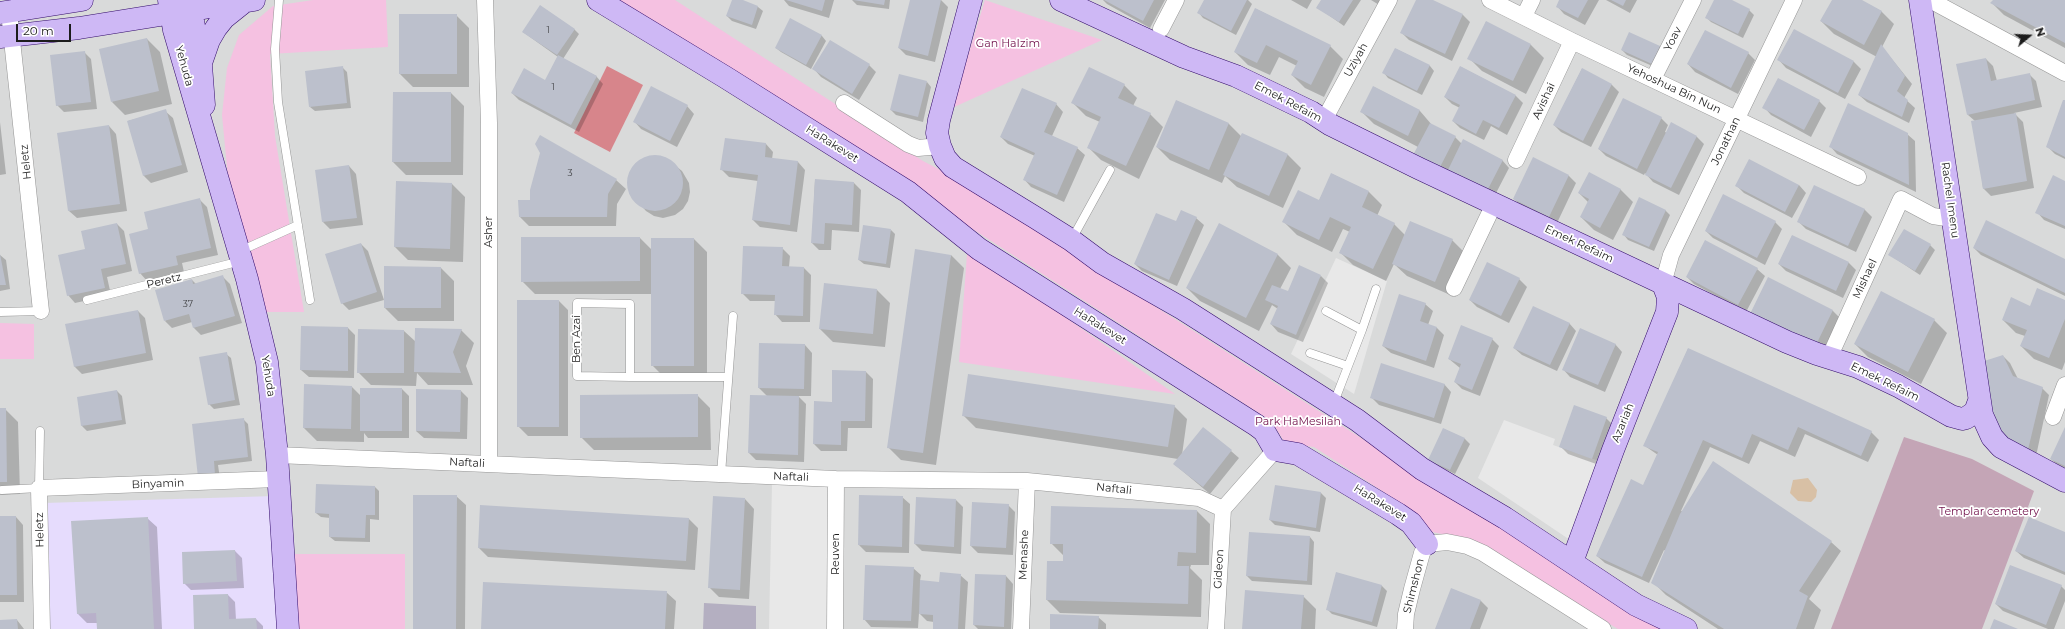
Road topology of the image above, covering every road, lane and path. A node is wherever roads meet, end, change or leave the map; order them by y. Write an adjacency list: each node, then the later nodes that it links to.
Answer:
1 (82, 0): 17 (street)
2 (279, 0): 35 (lane)
3 (485, 0): 60 (street, Asher)
4 (598, 0): 58 (street, HaRakevet)
5 (971, 0): 29 (street)
6 (1061, 0): 27 (street, Emek Refaim)
7 (1176, 0): 19 (street)
8 (1389, 0): 27 (street, Uziyah)
9 (1490, 0): 18 (street, Yehoshua Bin Nun)
10 (1532, 0): 18 (street)
11 (1693, 0): 24 (street, Yoav)
12 (1794, 0): 26 (street, Jonathan)
13 (1920, 0): 34 (street, Rachel Imenu)
14 (1930, 0): 23 (street)
15 (249, 1): 16 (street); 22 (street)
16 (178, 6): 20 (street); 22 (street, Yehuda); 28 (street, Yehuda)
17 (4, 13): 20 (street, Heletz)
18 (1524, 16): 21 (street, Yehoshua Bin Nun)
19 (1161, 29)
20 (6, 36): 44 (street, Heletz)
21 (1572, 41): 24 (street, Yehoshua Bin Nun); 30 (street, Avishai)
22 (201, 64): 28 (street, Yehuda)
23 (2065, 73)
24 (1653, 79): 26 (street, Yehoshua Bin Nun)
25 (844, 103): 29 (street)
26 (1737, 118): 32 (street, Yehoshua Bin Nun); 38 (street, Jonathan)
27 (1324, 120): 33 (street, Emek Refaim)
28 (203, 130): 37 (street, Yehuda)
29 (940, 146): 36 (street)
30 (1516, 160)
31 (1110, 170): 36 (lane)
32 (1858, 177)
33 (1494, 204): 38 (street, Emek Refaim); 39 (street)
34 (1953, 220): 49 (street, Mishael); 54 (street, Rachel Imenu)
35 (298, 225): 37 (lane, Peretz); 42 (lane)
36 (1071, 240): 55 (street)
37 (240, 256): 41 (lane, Peretz); 59 (street, Yehuda)
38 (1663, 284): 49 (street, Emek Refaim); 70 (street, Azariah)
39 (1454, 288)
40 (1376, 289): 47 (lane)
41 (87, 300)
42 (310, 300)
43 (1326, 310): 47 (lane)
44 (41, 311): 45 (lane)
45 (0, 312)
46 (733, 316): 52 (lane)
47 (1362, 330): 50 (lane)
48 (1310, 353): 50 (lane)
49 (1829, 358): 54 (street, Emek Refaim)
50 (1348, 366): 55 (lane)
51 (630, 377): 51 (lane, Ben Azai); 52 (lane, Ben Azai)
52 (728, 377): 61 (lane)
53 (2065, 385): 56 (street)
54 (1979, 401): 65 (street)
55 (1333, 405): 70 (street)
56 (2053, 417)
57 (40, 431): 66 (lane, Heletz)
58 (1275, 450): 68 (street); 69 (street, HaRakevet)
59 (277, 455): 60 (street, Naftali); 62 (street, Yehuda)
60 (488, 464): 61 (street, Naftali)
61 (720, 474): 63 (street, Naftali)
62 (277, 479): 66 (street, Binyamin); 72 (street, Yehuda)
63 (836, 479): 64 (street, Naftali); 73 (street, Reuven)
64 (1027, 480): 68 (street, Naftali); 74 (street, Menashe)
65 (2065, 481)
66 (39, 488): 67 (lane); 71 (street, Heletz)
67 (2, 490)
68 (1223, 509): 75 (street, Gideon)
69 (1427, 544): 76 (street, Shimshon); 77 (street)
70 (1572, 562): 78 (street)
71 (42, 629)
72 (288, 629)
73 (835, 629)
74 (1021, 629)
75 (1216, 629)
76 (1406, 629)
77 (1603, 629)
78 (1686, 629)

